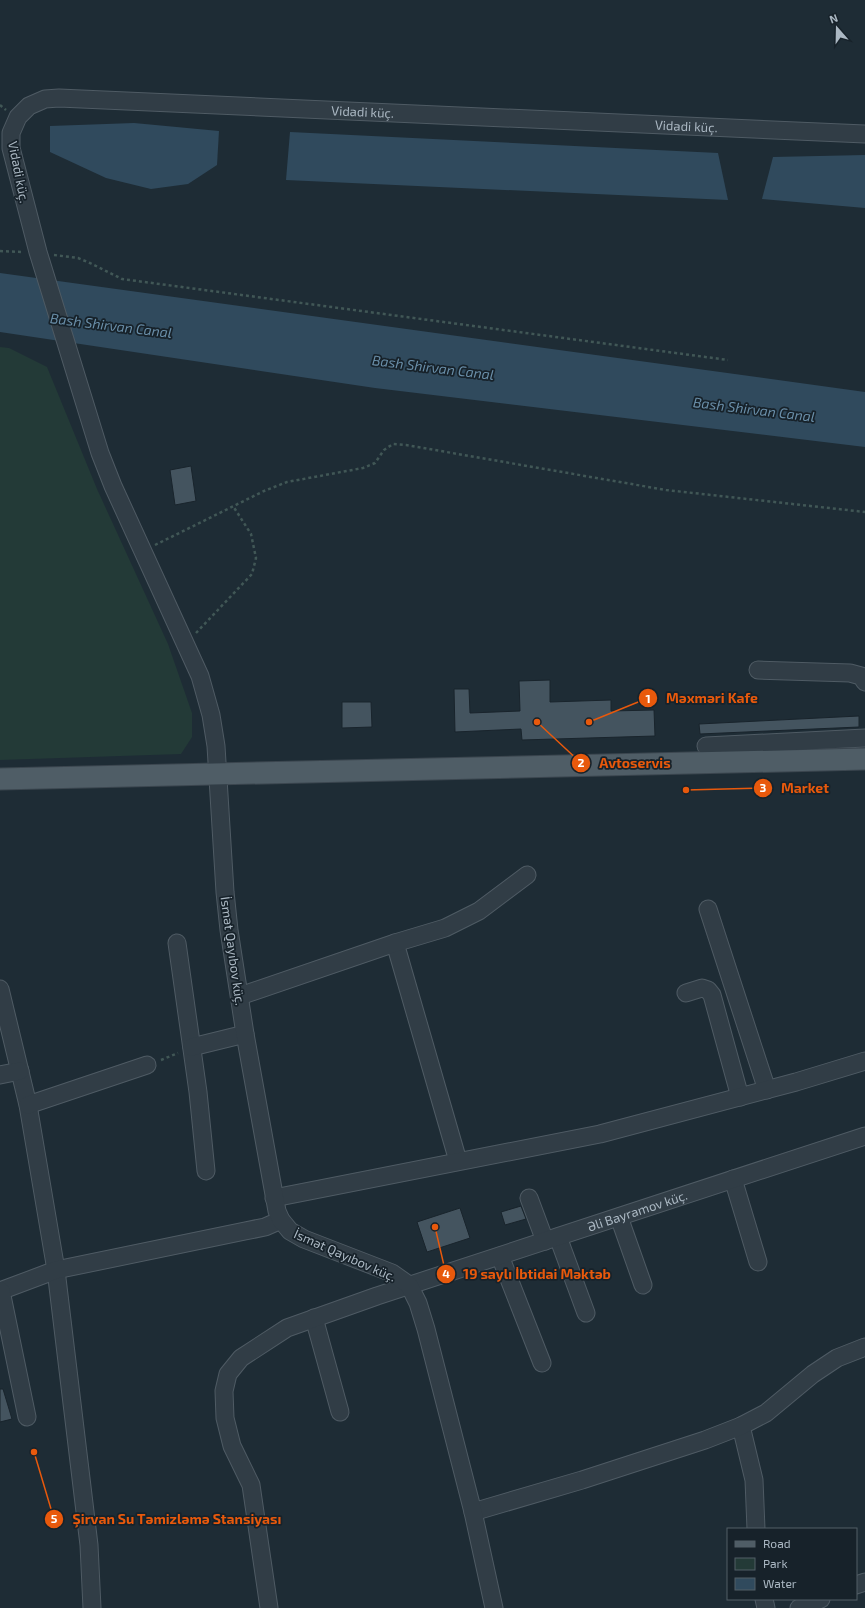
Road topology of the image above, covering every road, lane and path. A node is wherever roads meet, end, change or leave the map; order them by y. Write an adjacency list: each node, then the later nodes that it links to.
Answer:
1 (865, 134): 3 (street, Vidadi küç.)
2 (0, 251): 3 (path)
3 (40, 258): 4 (path); 7 (street, Vidadi küç.)
4 (728, 360)
5 (233, 506): 6 (path); 7 (path); 8 (path)
6 (865, 512)
7 (144, 551): 8 (street, İsmət Qayıbov küç.)
8 (186, 644): 14 (street, İsmət Qayıbov küç.)
9 (758, 670): 10 (street)
10 (865, 682)
11 (865, 738): 12 (street)
12 (706, 746)
13 (865, 759): 14 (main road)
14 (219, 774): 15 (main road); 22 (street, İsmət Qayıbov küç.)
15 (0, 779)
16 (527, 875): 19 (street)
17 (708, 910): 29 (street)
18 (177, 943): 24 (street)
19 (395, 943): 22 (street); 33 (street)
20 (0, 989): 27 (street)
21 (686, 993): 30 (street)
22 (240, 996): 23 (street, İsmət Qayıbov küç.)
23 (245, 1034): 24 (street); 36 (street, İsmət Qayıbov küç.)
24 (192, 1047): 26 (path); 34 (street)
25 (865, 1061): 29 (street)
26 (147, 1065): 31 (street)
27 (20, 1071): 28 (street); 31 (street)
28 (0, 1076)
29 (767, 1090): 30 (street)
30 (740, 1097): 33 (street)
31 (28, 1105): 43 (street)
32 (865, 1136): 35 (street, Əli Bayramov küç.)
33 (458, 1161): 36 (street)
34 (206, 1171)
35 (733, 1179): 38 (street, Əli Bayramov küç.); 42 (street)
36 (274, 1198): 39 (street, İsmət Qayıbov küç.)
37 (529, 1198): 40 (street)
38 (619, 1217): 40 (street, Əli Bayramov küç.); 44 (street)
39 (281, 1220): 43 (street); 45 (street, İsmət Qayıbov küç.)
40 (551, 1239): 41 (street, Əli Bayramov küç.); 47 (street)
41 (500, 1256): 45 (street, Əli Bayramov küç.); 50 (street)
42 (758, 1262)
43 (56, 1270): 46 (street); 57 (street)
44 (643, 1285)
45 (409, 1286): 48 (street, Əli Bayramov küç.); 54 (street, İsmət Qayıbov küç.)
46 (0, 1291): 52 (street)
47 (586, 1313)
48 (314, 1318): 51 (street); 58 (street, Əli Bayramov küç.)
49 (865, 1347): 53 (street)
50 (542, 1363)
51 (340, 1412)
52 (27, 1417)
53 (741, 1426): 54 (street); 55 (street)
54 (473, 1512): 59 (street, İsmət Qayıbov küç.)
55 (756, 1528)
56 (819, 1600): 60 (street)
57 (92, 1608)
58 (269, 1608)
59 (494, 1608)
60 (799, 1608)

